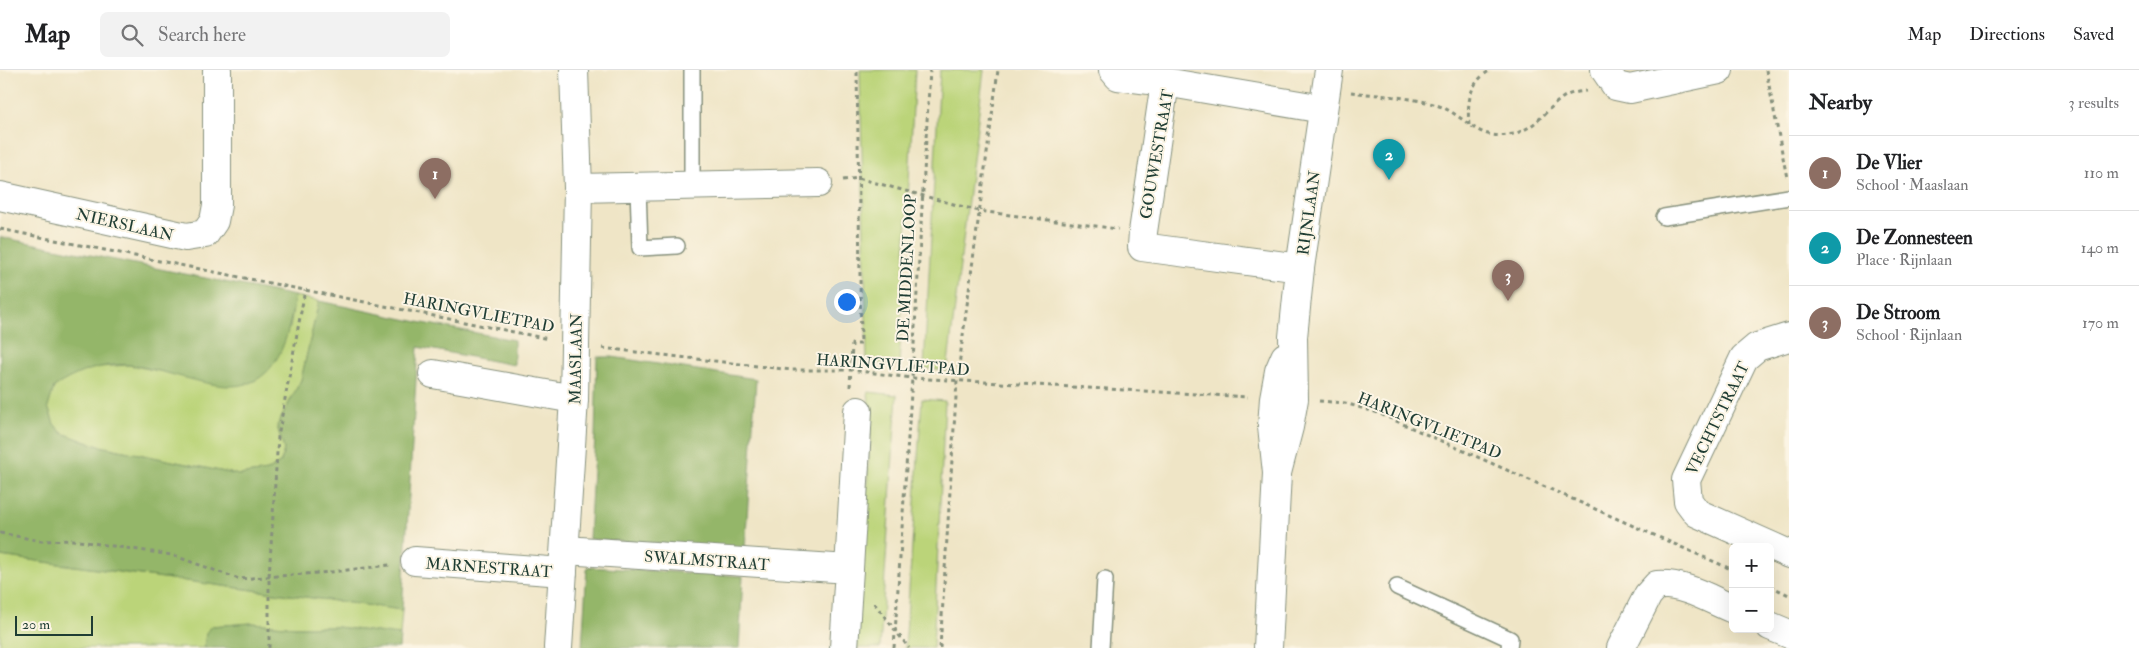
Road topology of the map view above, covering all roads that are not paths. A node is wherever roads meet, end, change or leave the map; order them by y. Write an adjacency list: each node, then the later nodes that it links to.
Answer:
1 (218, 70): 14 (street, NIERSLAAN)
2 (574, 70): 12 (street, MAASLAAN)
3 (692, 70): 10 (lane)
4 (1113, 70): 7 (street)
5 (1719, 70): 6 (street)
6 (1610, 78)
7 (1165, 82): 8 (street, GOUWESTRAAT); 17 (street, GOUWESTRAAT)
8 (1326, 89): 17 (street, RIJNLAAN)
9 (818, 183): 10 (street)
10 (692, 186): 11 (street)
11 (638, 187): 12 (street); 16 (lane)
12 (578, 188): 20 (street, MAASLAAN)
13 (1788, 190): 15 (lane)
14 (0, 196)
15 (1664, 217)
16 (677, 246)
17 (1300, 268): 34 (street, RIJNLAAN)
18 (1789, 337): 22 (street, VECHTSTRAAT)
19 (433, 374): 20 (street)
20 (574, 400): 24 (street, MAASLAAN)
21 (858, 411): 25 (street)
22 (1789, 554)
23 (415, 561): 24 (street, MARNESTRAAT)
24 (564, 561): 25 (street, SWALMSTRAAT); 31 (street, MAASLAAN)
25 (849, 570): 32 (street)
26 (1105, 579): 33 (lane)
27 (1398, 587): 35 (lane)
28 (1729, 607): 36 (street)
29 (1774, 628): 30 (street)
30 (1789, 634)
31 (558, 648)
32 (844, 648)
33 (1101, 648)
34 (1268, 648)
35 (1509, 648)
36 (1621, 648)

